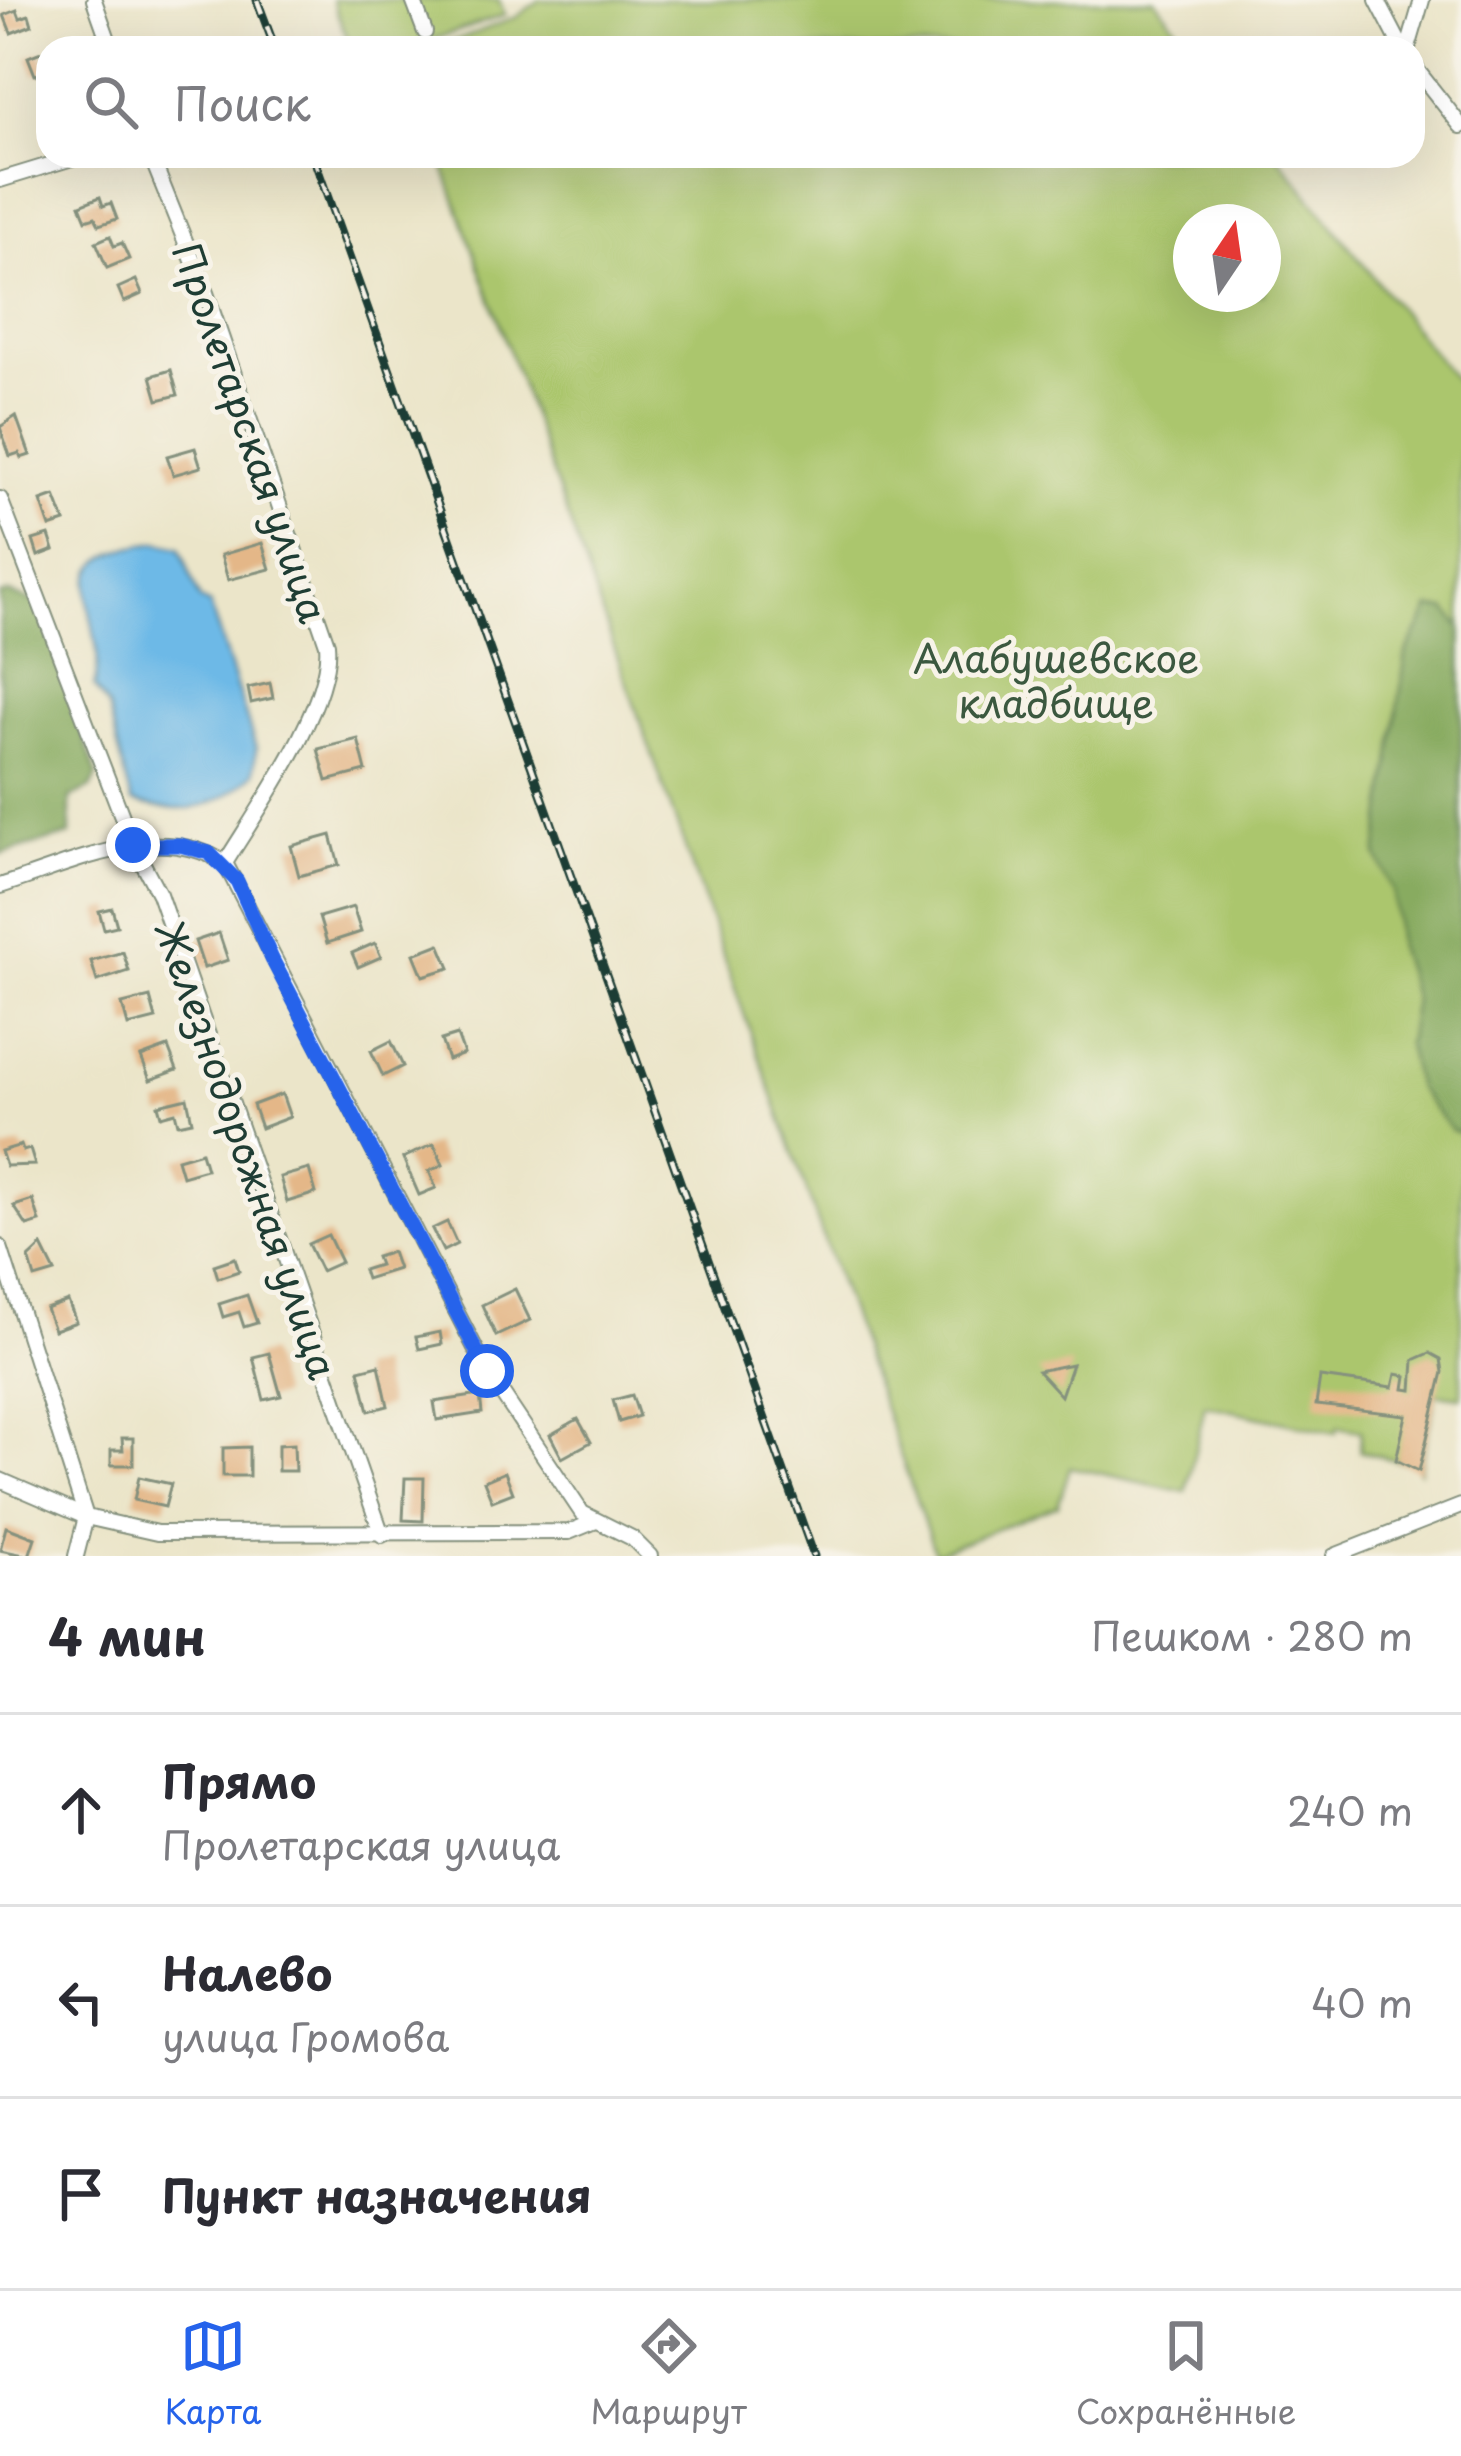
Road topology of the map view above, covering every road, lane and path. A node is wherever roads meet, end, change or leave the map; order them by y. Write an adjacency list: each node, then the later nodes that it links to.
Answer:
1 (94, 0): 6 (street)
2 (413, 0): 5 (street)
3 (1377, 0): 7 (street)
4 (1422, 0): 8 (street)
5 (425, 32)
6 (107, 36)
7 (1398, 36)
8 (1409, 36)
9 (1425, 80): 10 (street)
10 (1461, 126)
11 (38, 168): 13 (street)
12 (157, 168): 16 (street, Пролетарская улица)
13 (0, 179)
14 (0, 499): 15 (street, Железнодорожная улица)
15 (133, 845): 16 (street); 17 (street); 23 (street, Железнодорожная улица)
16 (225, 863): 22 (street)
17 (0, 886)
18 (0, 1247): 21 (street)
19 (0, 1480): 21 (street)
20 (1461, 1506): 26 (street)
21 (86, 1517): 23 (street); 24 (street)
22 (596, 1521): 23 (street); 25 (street)
23 (382, 1535)
24 (76, 1556)
25 (650, 1556)
26 (1334, 1556)

